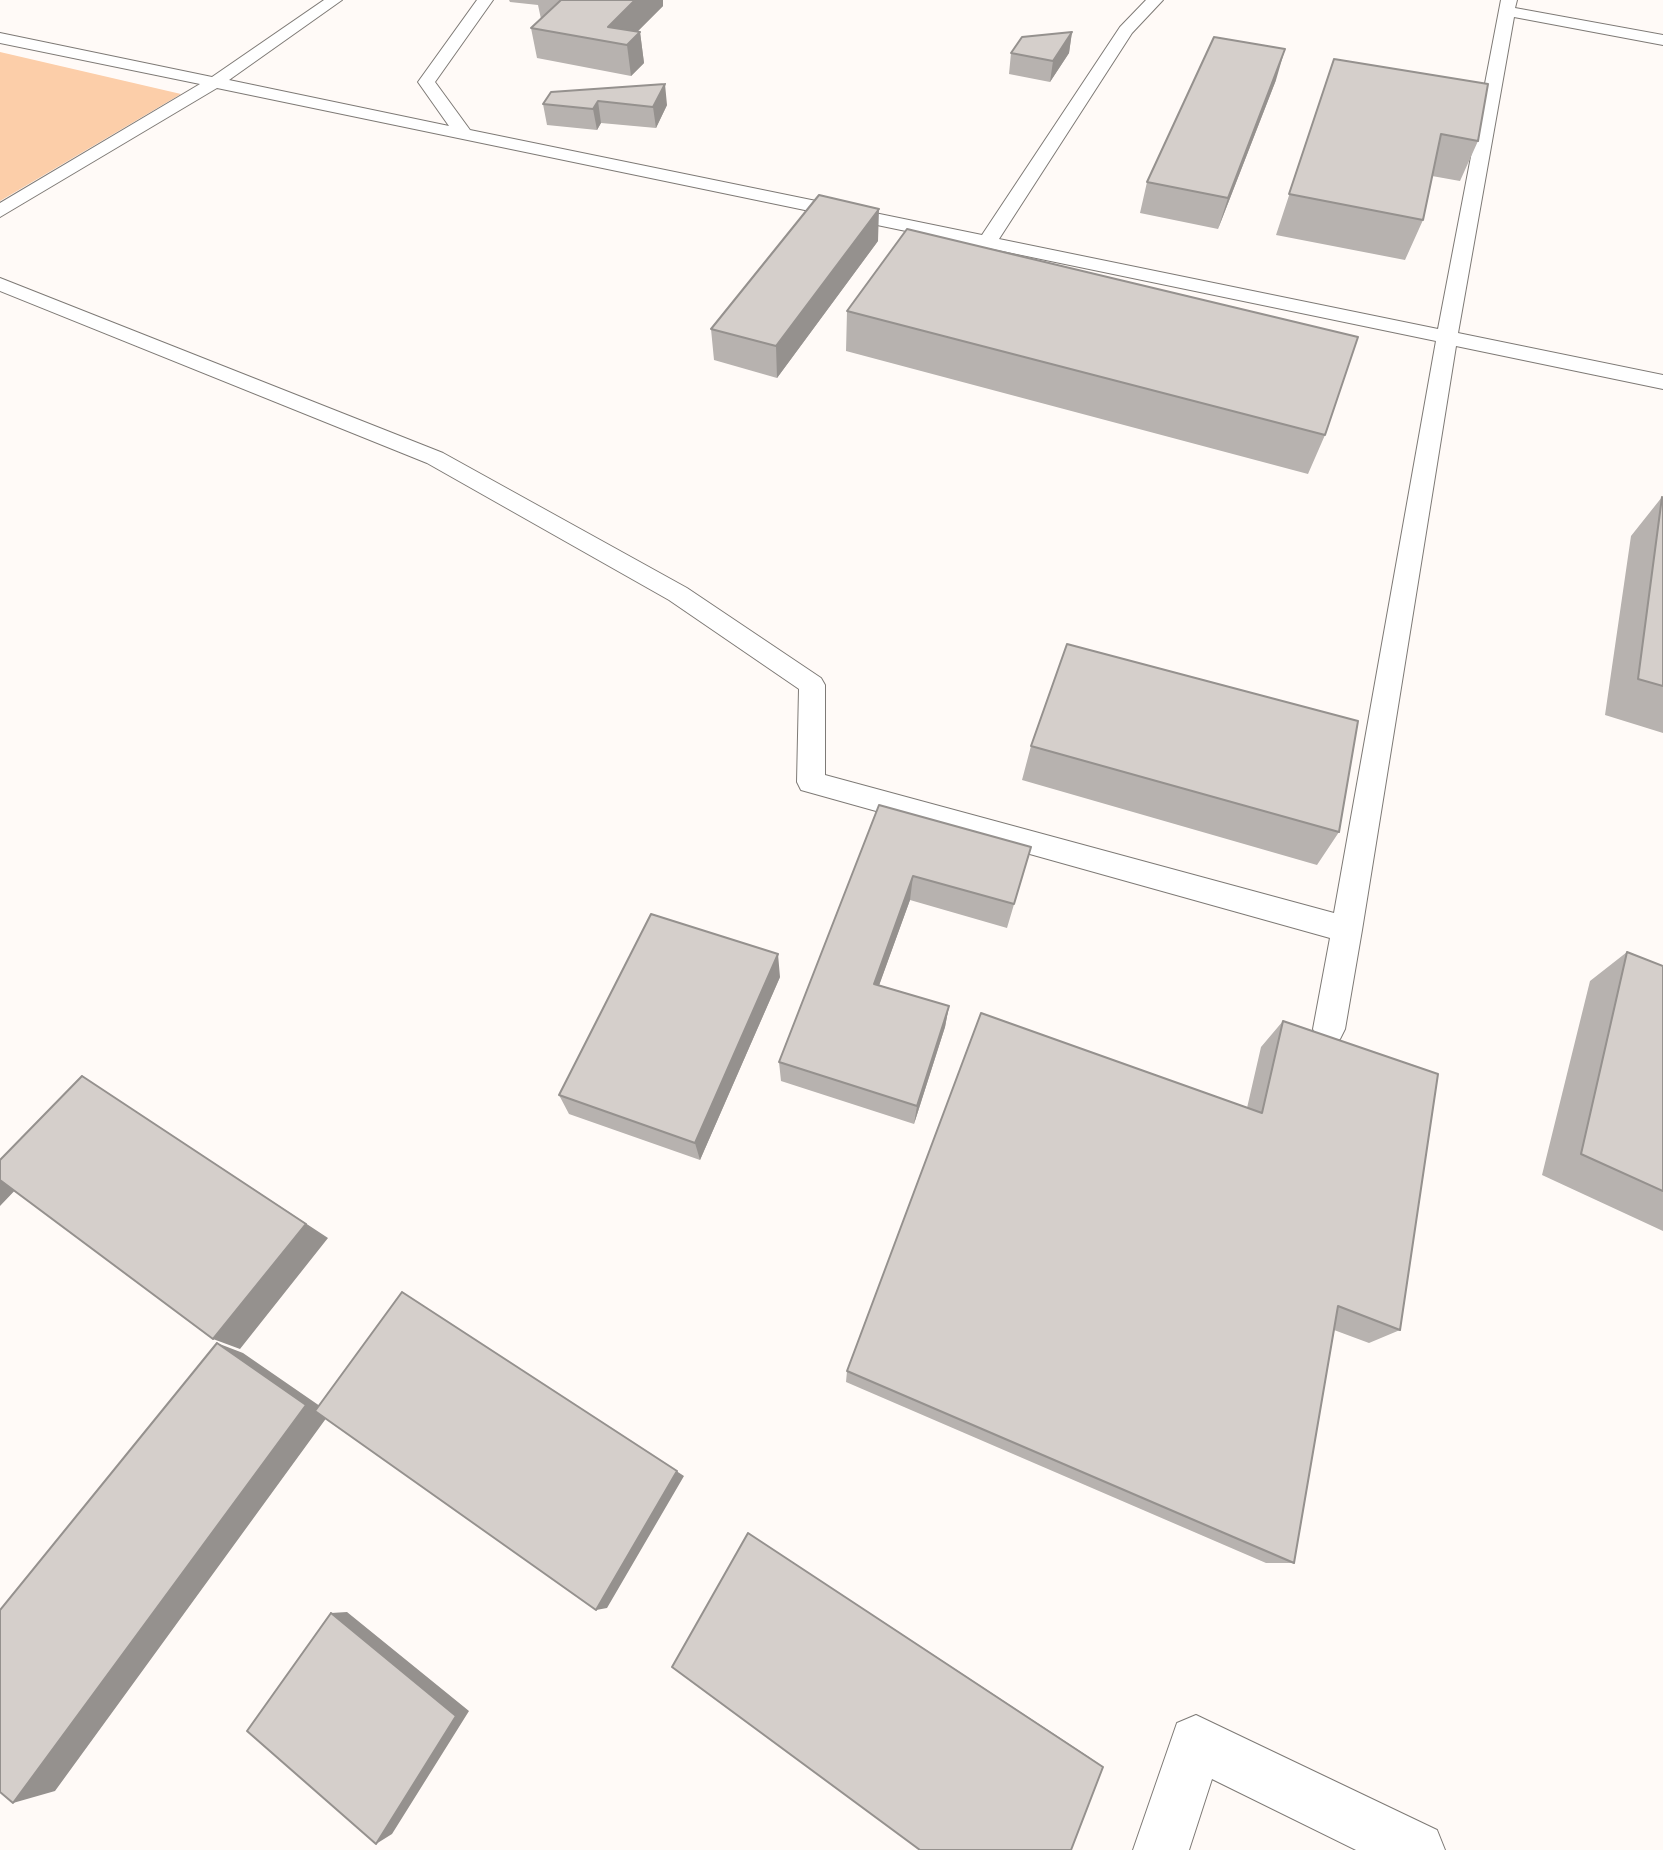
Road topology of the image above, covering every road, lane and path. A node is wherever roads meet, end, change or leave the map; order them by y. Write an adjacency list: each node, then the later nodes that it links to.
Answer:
1 (334, 0): 7 (lane)
2 (485, 0): 8 (lane)
3 (1155, 0): 10 (lane)
4 (1508, 6): 6 (lane); 12 (lane)
5 (0, 38): 7 (lane)
6 (1663, 40)
7 (214, 83): 8 (lane); 9 (lane)
8 (466, 135): 10 (lane)
9 (0, 211)
10 (987, 242): 12 (lane)
11 (0, 284): 14 (lane)
12 (1447, 337): 13 (lane); 14 (lane)
13 (1663, 382)
14 (1347, 930): 15 (lane)
15 (1329, 1029)
16 (1161, 1850): 17 (street)
17 (1417, 1850)

